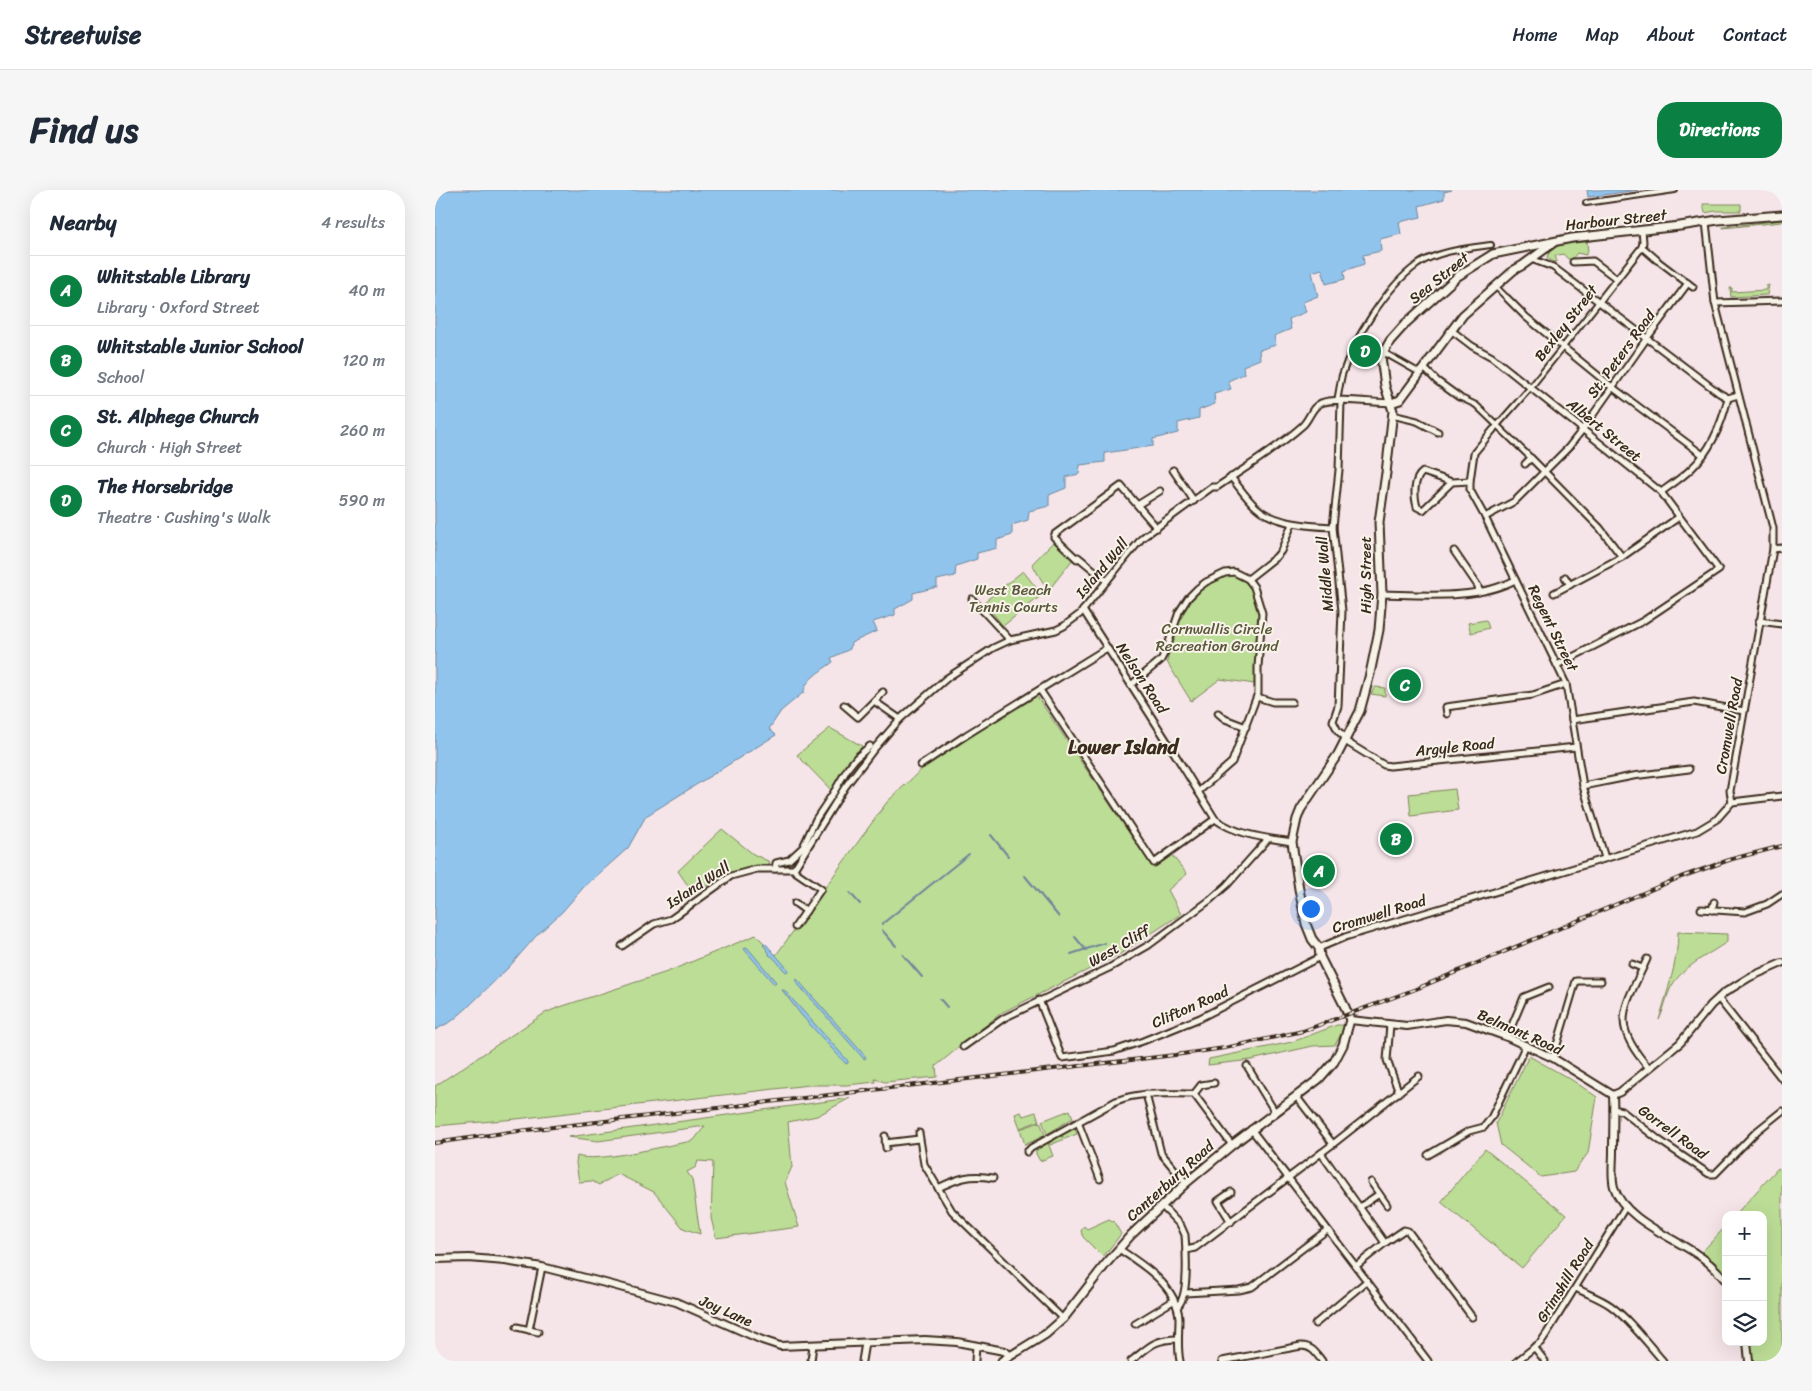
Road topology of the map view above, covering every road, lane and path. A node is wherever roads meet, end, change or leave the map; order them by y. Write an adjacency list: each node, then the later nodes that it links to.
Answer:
1 (1675, 190): 2 (street)
2 (1586, 203)
3 (1782, 215): 4 (main road, Harbour Street)
4 (1705, 222): 5 (main road, Harbour Street); 19 (street, Cromwell Road)
5 (1642, 230): 6 (main road, Harbour Street); 9 (street)
6 (1556, 241): 8 (main road, Sea Street); 10 (main road, Harbour Street)
7 (1491, 245): 30 (street)
8 (1530, 246): 10 (main road); 23 (main road, Sea Street)
9 (1642, 248): 11 (street); 14 (street, Bexley Street)
10 (1533, 258): 15 (main road, Harbour Street); 18 (street)
11 (1657, 260): 13 (street)
12 (1573, 262): 14 (street)
13 (1679, 276): 21 (street, St. Peters Road)
14 (1617, 279): 18 (street, Bexley Street)
15 (1495, 285): 16 (street); 20 (main road, Harbour Street)
16 (1507, 298): 22 (street)
17 (1782, 301): 19 (street)
18 (1598, 303): 21 (street); 22 (street, Bexley Street)
19 (1715, 303): 27 (street, Cromwell Road)
20 (1451, 330): 24 (main road, Harbour Street); 25 (street, Albert Street)
21 (1647, 338): 26 (street, St. Peters Road); 29 (street)
22 (1564, 347): 25 (street, Bexley Street); 26 (street)
23 (1382, 352): 24 (street); 31 (main road, High Street)
24 (1422, 370): 28 (street); 31 (main road, Harbour Street)
25 (1531, 387): 33 (street, Bexley Street); 34 (street, Albert Street)
26 (1613, 387): 34 (street, St. Peters Road); 37 (street)
27 (1738, 395): 29 (street); 55 (street, Cromwell Road)
28 (1459, 397): 33 (street)
29 (1728, 398): 37 (street)
30 (1339, 401): 31 (street, Island Wall); 42 (street, Island Wall); 52 (street, Middle Wall)
31 (1391, 403): 32 (main road, High Street)
32 (1393, 415): 36 (street); 65 (main road, High Street)
33 (1497, 425): 35 (street, Regent Street); 38 (street)
34 (1583, 429): 41 (street, St. Peters Road); 46 (street, Albert Street)
35 (1493, 430): 43 (street, Regent Street)
36 (1438, 432)
37 (1703, 456): 46 (street)
38 (1531, 458): 39 (street); 41 (street)
39 (1525, 464)
40 (1173, 470): 47 (street)
41 (1545, 472): 49 (street, St. Peters Road); 57 (street)
42 (1231, 477): 47 (street, Island Wall); 51 (street)
43 (1470, 481): 44 (street); 49 (street, Regent Street)
44 (1452, 482): 44 (street)
45 (1159, 491): 48 (street)
46 (1661, 492): 50 (street, Albert Street)
47 (1194, 501): 53 (street, Island Wall)
48 (1139, 504): 53 (street); 61 (street)
49 (1485, 517): 60 (street, Regent Street)
50 (1679, 517): 57 (street); 72 (street, Albert Street)
51 (1292, 524): 52 (street); 59 (street)
52 (1333, 527): 87 (street, Middle Wall)
53 (1157, 528): 61 (street, Island Wall)
54 (1782, 548): 55 (street)
55 (1773, 549): 68 (street, Cromwell Road)
56 (1454, 551): 63 (street)
57 (1622, 557): 62 (street)
58 (1565, 577): 62 (street)
59 (1248, 579): 74 (street); 77 (street)
60 (1515, 580): 63 (street); 72 (street, Regent Street)
61 (1107, 581): 67 (street, Island Wall)
62 (1570, 586): 64 (street)
63 (1479, 592): 65 (street)
64 (1554, 593)
65 (1383, 594): 87 (main road, High Street)
66 (972, 599): 70 (street)
67 (1083, 610): 70 (street, Island Wall); 71 (street, Nelson Road)
68 (1759, 620): 69 (street); 81 (street, Cromwell Road)
69 (1782, 624)
70 (1010, 640): 84 (street, Island Wall)
71 (1107, 648): 74 (street, Nelson Road); 75 (street)
72 (1557, 665): 73 (street, Regent Street)
73 (1566, 684): 83 (street); 85 (street, Regent Street)
74 (1131, 685): 93 (street, Nelson Road)
75 (1040, 690): 90 (street); 96 (street)
76 (883, 692): 78 (street)
77 (1257, 697): 79 (street); 86 (street)
78 (874, 701): 80 (street); 84 (street)
79 (1292, 702)
80 (844, 705)
81 (1744, 711): 85 (street); 95 (street, Cromwell Road)
82 (1219, 713): 86 (street)
83 (1447, 714)
84 (900, 719): 101 (street, Island Wall)
85 (1572, 720): 89 (street, Regent Street)
86 (1246, 727): 93 (street)
87 (1345, 739): 89 (street, Argyle Road); 98 (main road, High Street)
88 (870, 746): 100 (street)
89 (1576, 747): 92 (street, Regent Street)
90 (921, 765)
91 (1689, 769): 92 (street)
92 (1583, 786): 99 (street, Regent Street)
93 (1198, 792): 96 (street, Nelson Road)
94 (1782, 796): 95 (street)
95 (1732, 802): 99 (street, Cromwell Road)
96 (1215, 818): 97 (street, Nelson Road)
97 (1268, 839): 98 (street, Nelson Road); 119 (street, West Cliff)
98 (1292, 842): 110 (main road)
99 (1605, 858): 110 (street, Cromwell Road)
100 (775, 869): 101 (street, Island Wall); 109 (street, Island Wall)
101 (795, 869): 107 (street)
102 (1782, 894): 106 (street)
103 (1714, 902): 106 (street)
104 (795, 904): 107 (street)
105 (1701, 909): 106 (street)
106 (1712, 910)
107 (806, 911): 108 (street)
108 (795, 927)
109 (622, 946)
110 (1319, 948): 111 (main road)
111 (1320, 957): 119 (street, Clifton Road); 120 (main road)
112 (1647, 958): 115 (street)
113 (1782, 963): 118 (street)
114 (1632, 964): 115 (street)
115 (1642, 968): 127 (street)
116 (1601, 981): 125 (street)
117 (1549, 987): 122 (street)
118 (1718, 998): 127 (street); 129 (street)
119 (1039, 1000): 124 (street, West Cliff)
120 (1350, 1020): 121 (street, Belmont Road); 135 (main road, Canterbury Road)
121 (1389, 1025): 122 (street, Belmont Road); 131 (street)
122 (1507, 1037): 123 (street, Belmont Road)
123 (1525, 1045): 125 (street, Belmont Road); 146 (street)
124 (963, 1047)
125 (1553, 1058): 134 (street, Belmont Road)
126 (1247, 1066): 138 (street)
127 (1649, 1068): 134 (street)
128 (1419, 1076): 131 (street)
129 (1782, 1079)
130 (1214, 1083): 133 (street)
131 (1399, 1093): 142 (street)
132 (1146, 1094): 133 (street); 139 (street); 151 (street)
133 (1194, 1094): 143 (street)
134 (1613, 1095): 136 (street)
135 (1296, 1096): 138 (main road, Canterbury Road); 142 (street)
136 (1613, 1109): 137 (street, Gorrell Road); 157 (street)
137 (1782, 1111)
138 (1275, 1112): 140 (main road, Canterbury Road)
139 (1078, 1122): 144 (street); 149 (street)
140 (1251, 1130): 143 (main road, Canterbury Road); 148 (street)
141 (885, 1142): 152 (street)
142 (1333, 1144): 145 (street)
143 (1232, 1145): 151 (main road, Canterbury Road)
144 (1027, 1152)
145 (1321, 1153): 148 (street); 158 (street)
146 (1428, 1155)
147 (993, 1178): 152 (street)
148 (1288, 1178): 159 (street); 160 (street)
149 (1100, 1179)
150 (1371, 1182): 154 (street)
151 (1187, 1183): 156 (main road, Canterbury Road)
152 (938, 1188): 174 (street)
153 (1231, 1192): 159 (street)
154 (1379, 1194): 155 (street); 158 (street)
155 (1387, 1205)
156 (1162, 1206): 162 (main road, Canterbury Road); 163 (street)
157 (1625, 1206): 167 (street); 169 (street, Grimshill Road)
158 (1360, 1208): 161 (street)
159 (1231, 1222): 163 (street)
160 (1327, 1230): 165 (street); 170 (street)
161 (1385, 1243): 165 (street); 173 (street)
162 (1119, 1248): 171 (street); 174 (main road, Canterbury Road)
163 (1186, 1250): 170 (street)
164 (435, 1259): 166 (street, Joy Lane)
165 (1356, 1266): 168 (street)
166 (542, 1268): 178 (street); 182 (street, Joy Lane)
167 (1722, 1277)
168 (1367, 1281): 176 (street); 195 (street)
169 (1576, 1288): 185 (street, Grimshill Road); 198 (street)
170 (1185, 1293): 172 (street)
171 (1173, 1301): 172 (street); 175 (street)
172 (1177, 1307): 180 (street)
173 (1472, 1317)
174 (1063, 1319): 186 (main road, Canterbury Road)
175 (1135, 1324)
176 (1315, 1324)
177 (517, 1327): 178 (street)
178 (529, 1330): 179 (street)
179 (538, 1332)
180 (1178, 1339): 191 (street); 192 (street)
181 (865, 1343): 182 (street, Joy Lane); 183 (street, Joy Lane); 188 (street)
182 (813, 1346): 187 (street)
183 (976, 1346): 186 (street, Joy Lane); 189 (street)
184 (1747, 1346): 199 (street)
185 (1534, 1347): 196 (street, Grimshill Road); 197 (street)
186 (1010, 1355): 190 (main road, Canterbury Road)
187 (811, 1361)
188 (862, 1361)
189 (975, 1361)
190 (1002, 1361)
191 (1131, 1361)
192 (1180, 1361)
193 (1222, 1361): 194 (street)
194 (1322, 1361)
195 (1429, 1361)
196 (1517, 1361)
197 (1545, 1361)
198 (1663, 1361)
199 (1749, 1361)

